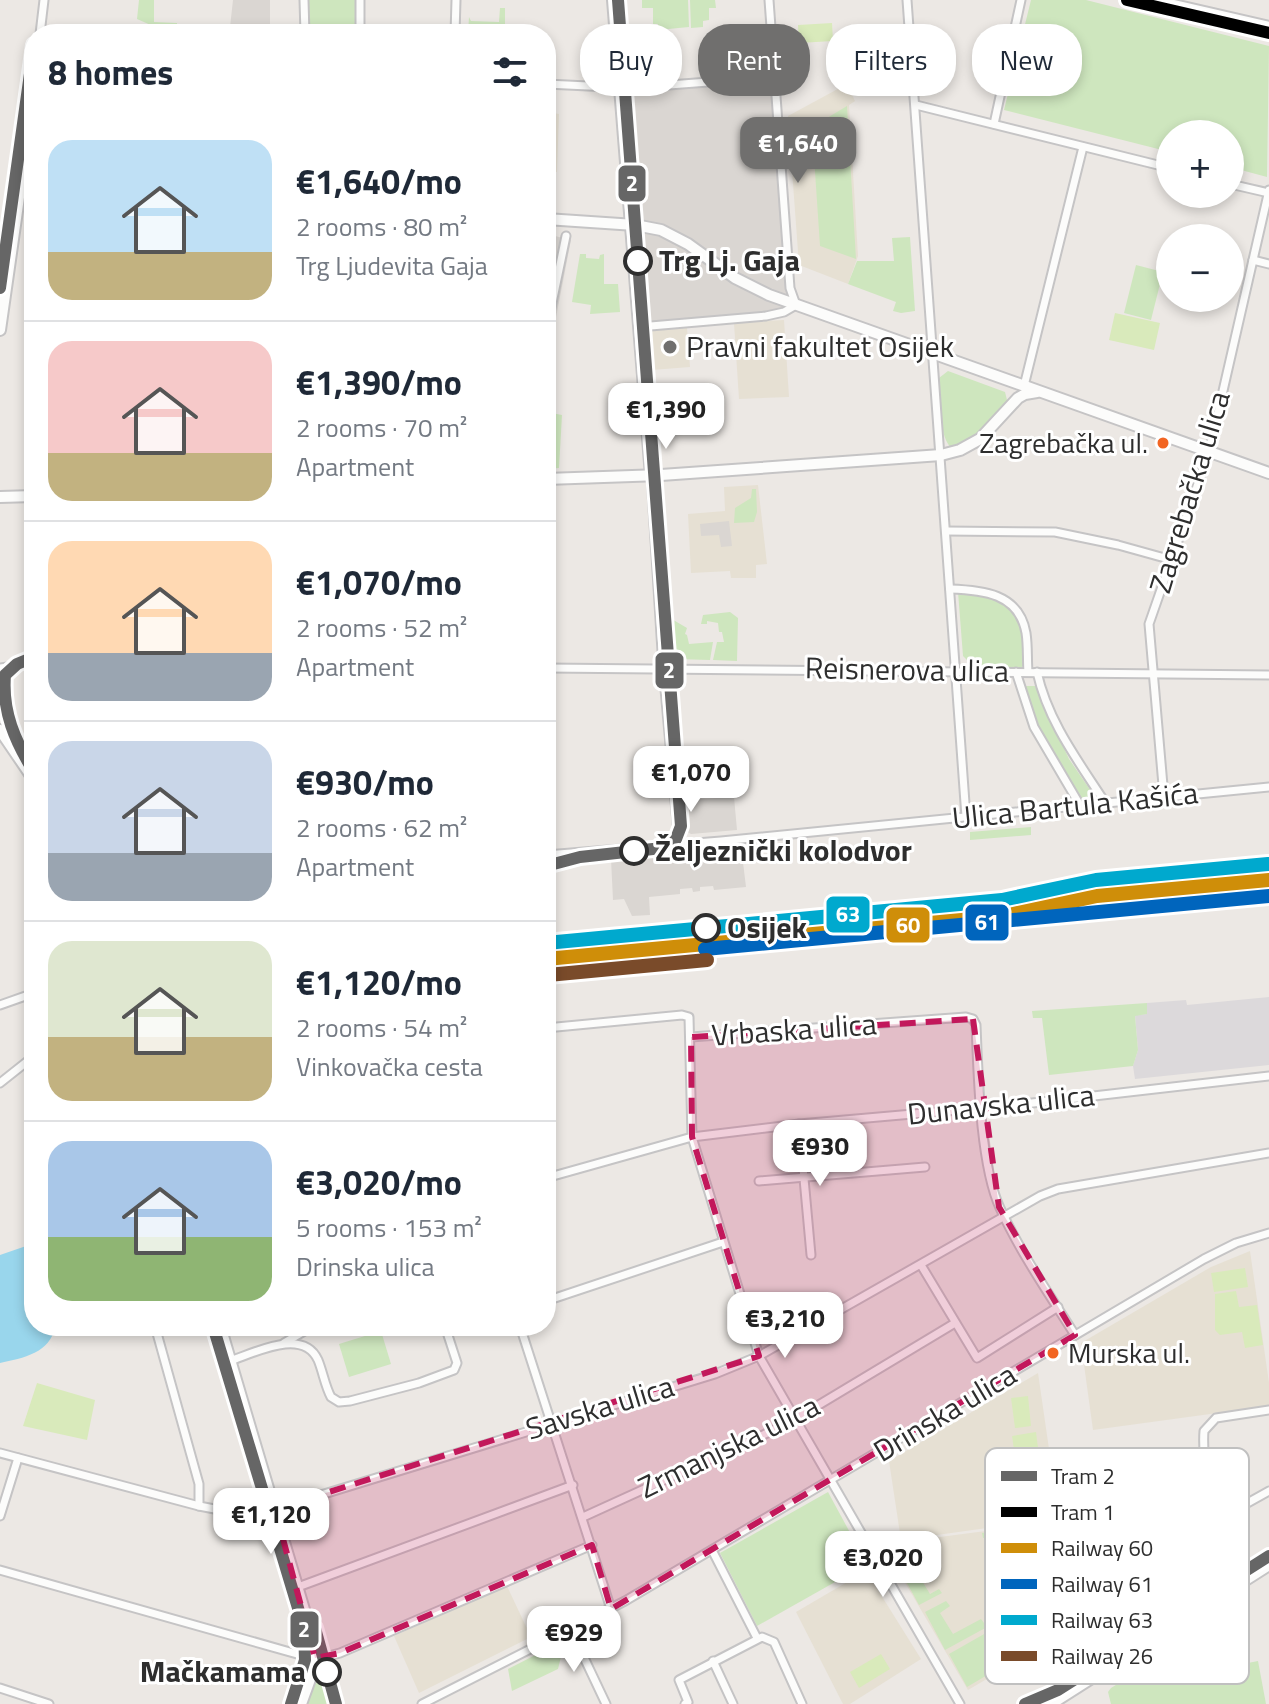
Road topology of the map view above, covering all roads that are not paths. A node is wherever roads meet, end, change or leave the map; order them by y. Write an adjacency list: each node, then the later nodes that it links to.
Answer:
1 (44, 0): 10 (street)
2 (304, 0): 11 (street)
3 (360, 0): 12 (street)
4 (456, 0): 13 (street)
5 (613, 0): 14 (street)
6 (769, 0): 15 (street)
7 (907, 0): 21 (street)
8 (1021, 0): 22 (street)
9 (1152, 0): 16 (street)
10 (41, 24)
11 (305, 24)
12 (360, 24)
13 (455, 24)
14 (615, 24)
15 (771, 24)
16 (1269, 27)
17 (556, 85): 18 (street)
18 (580, 86)
19 (622, 96): 29 (street)
20 (776, 96): 35 (street)
21 (916, 105): 22 (street); 38 (street)
22 (994, 124): 23 (street)
23 (1083, 147): 24 (street); 39 (street)
24 (1156, 165)
25 (1244, 187): 27 (street)
26 (24, 190): 34 (street)
27 (1269, 192): 31 (street, Zagrebačka ulica)
28 (556, 220): 29 (street)
29 (632, 225): 35 (street); 36 (street)
30 (566, 236): 33 (street)
31 (1253, 260): 32 (street); 41 (street, Zagrebačka ulica)
32 (1269, 264)
33 (556, 284)
34 (3, 293): 37 (street)
35 (796, 305): 36 (street); 38 (street)
36 (639, 327): 44 (street)
37 (0, 330)
38 (934, 354): 39 (street); 42 (street)
39 (1024, 386): 40 (street)
40 (1043, 392): 41 (street); 42 (street)
41 (1209, 452): 43 (street); 49 (street, Zagrebačka ulica)
42 (941, 455): 44 (street); 48 (street)
43 (1269, 473)
44 (651, 476): 45 (street); 53 (street)
45 (556, 479)
46 (24, 496): 47 (street)
47 (0, 497)
48 (946, 531): 49 (street); 50 (street)
49 (1172, 560): 59 (street, Zagrebačka ulica)
50 (950, 589): 56 (street); 58 (street)
51 (24, 663): 54 (street)
52 (24, 665): 61 (street)
53 (663, 667): 55 (street, Reisnerova ulica); 56 (street, Reisnerova ulica); 70 (street)
54 (0, 668)
55 (556, 668)
56 (955, 671): 57 (street, Reisnerova ulica); 69 (street)
57 (1016, 672): 58 (street, Reisnerova ulica); 68 (street)
58 (1032, 672): 59 (street, Reisnerova ulica); 67 (street)
59 (1154, 673): 60 (street, Reisnerova ulica); 66 (street, Zagrebačka ulica)
60 (1269, 675)
61 (0, 678)
62 (0, 730): 63 (street)
63 (5, 742): 64 (street)
64 (24, 767)
65 (1269, 787): 66 (street, Ulica Bartula Kašića)
66 (1164, 797): 67 (street, Ulica Bartula Kašića)
67 (1106, 804): 68 (street, Ulica Bartula Kašića)
68 (1081, 807): 69 (street, Ulica Bartula Kašića)
69 (966, 817): 70 (street, Ulica Bartula Kašića)
70 (679, 845): 71 (street, Ulica Bartula Kašića)
71 (556, 854)
72 (24, 997): 73 (street)
73 (0, 1005)
74 (556, 1027): 75 (street, Vrbaska ulica)
75 (691, 1037): 79 (street, Vrbaska ulica); 81 (street)
76 (24, 1064): 78 (street)
77 (1269, 1076): 79 (street, Dunavska ulica)
78 (0, 1083)
79 (982, 1108): 80 (street, Dunavska ulica); 87 (street)
80 (799, 1124): 81 (street, Dunavska ulica); 85 (street)
81 (692, 1137): 84 (street, Dunavska ulica); 89 (street)
82 (1269, 1153): 87 (street, Savska ulica)
83 (925, 1167): 85 (street)
84 (556, 1175)
85 (803, 1176): 86 (street); 90 (street)
86 (759, 1181)
87 (1004, 1215): 91 (street, Savska ulica); 93 (street)
88 (1269, 1233): 95 (street, Drinska ulica)
89 (723, 1242): 92 (street); 104 (street)
90 (811, 1255)
91 (921, 1265): 94 (street); 104 (street, Savska ulica)
92 (556, 1298)
93 (1058, 1307): 94 (street); 95 (street)
94 (955, 1323): 107 (street, Zrmanjska ulica)
95 (1075, 1335): 112 (street, Drinska ulica)
96 (158, 1336): 116 (street)
97 (223, 1336): 105 (street)
98 (295, 1336): 102 (street)
99 (304, 1336): 103 (street)
100 (448, 1336): 103 (street)
101 (523, 1336): 108 (street)
102 (283, 1344): 103 (street); 105 (street)
103 (305, 1348)
104 (759, 1356): 107 (street); 108 (street, Savska ulica)
105 (230, 1361): 117 (street)
106 (1269, 1410): 109 (street)
107 (795, 1420): 112 (street); 119 (street, Zrmanjska ulica)
108 (553, 1422): 113 (street); 117 (street, Savska ulica)
109 (1206, 1448)
110 (0, 1453): 111 (street)
111 (18, 1458): 116 (street); 118 (street)
112 (832, 1480): 121 (street, Drinska ulica); 138 (street)
113 (573, 1485): 119 (street); 123 (street)
114 (1269, 1491): 115 (street)
115 (1249, 1502)
116 (199, 1506): 117 (street)
117 (276, 1512): 123 (street)
118 (0, 1516)
119 (583, 1517): 120 (street)
120 (592, 1545): 124 (street); 127 (street)
121 (712, 1550): 124 (street, Drinska ulica); 126 (street)
122 (0, 1570): 127 (street)
123 (298, 1587): 127 (street)
124 (611, 1609): 125 (street, Drinska ulica)
125 (571, 1630): 134 (street, Drinska ulica); 135 (street)
126 (757, 1638): 128 (street); 137 (street)
127 (315, 1658): 133 (street)
128 (713, 1661): 131 (street); 136 (street)
129 (1082, 1684): 139 (street)
130 (0, 1688): 132 (street)
131 (687, 1703)
132 (49, 1704)
133 (301, 1704)
134 (422, 1704)
135 (606, 1704)
136 (733, 1704)
137 (802, 1704)
138 (960, 1704)
139 (1051, 1704)

